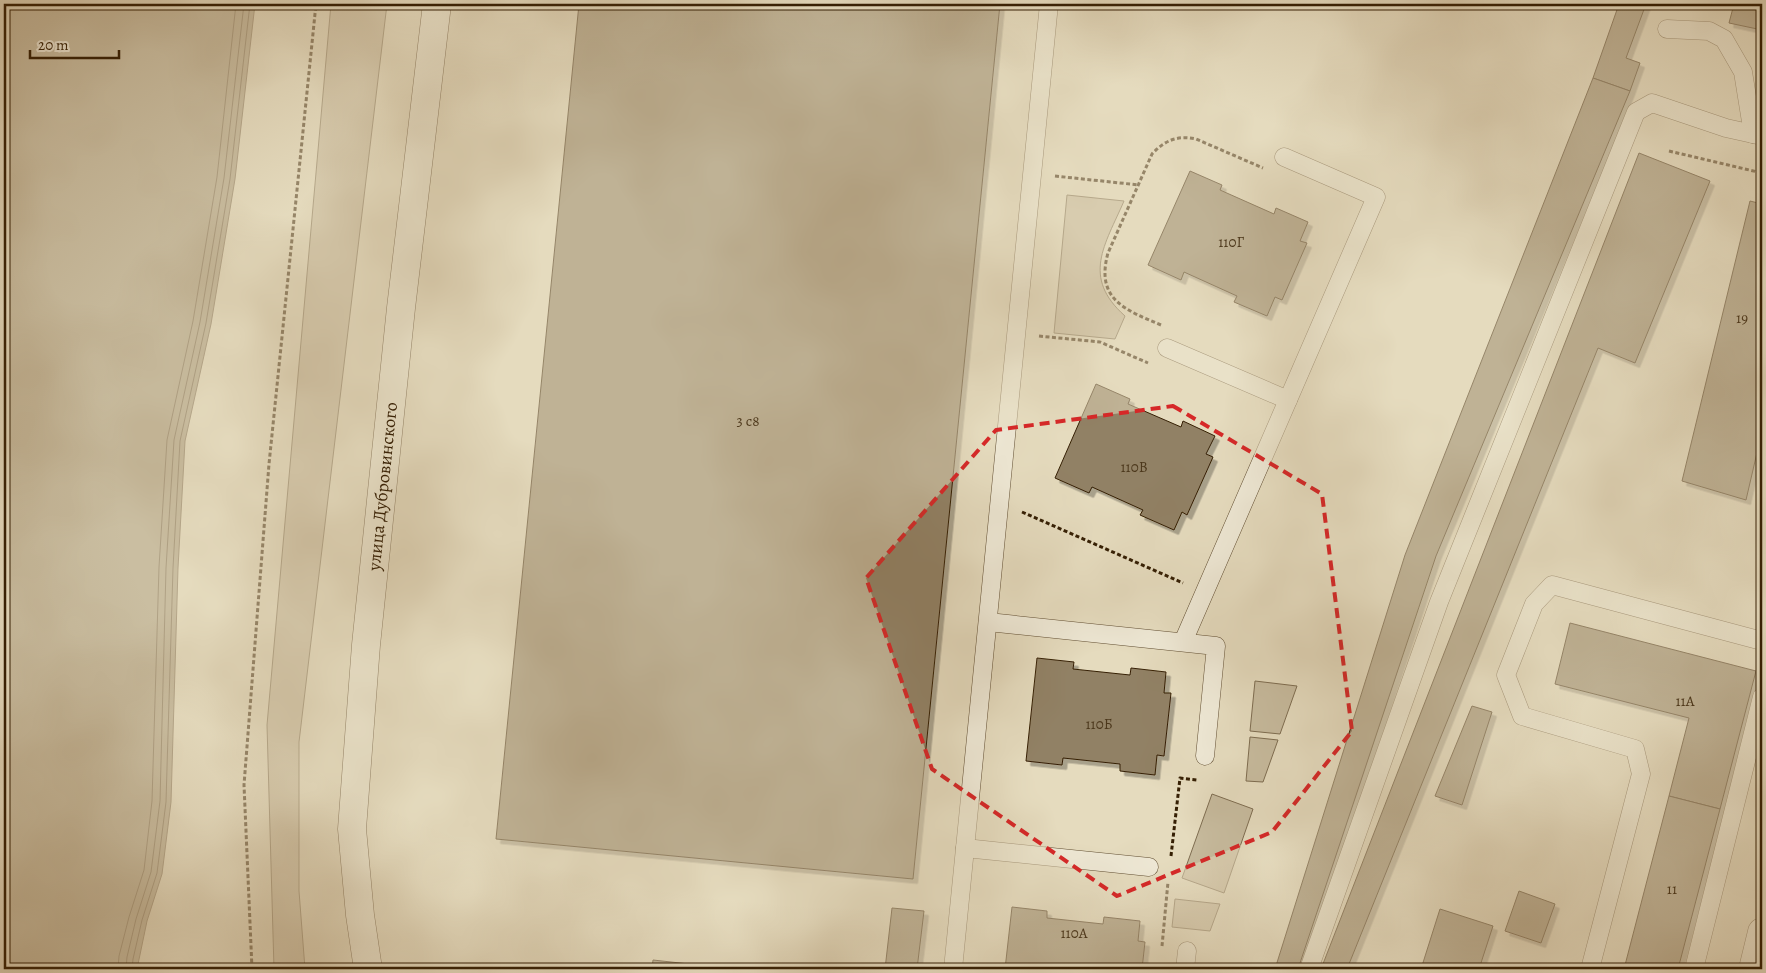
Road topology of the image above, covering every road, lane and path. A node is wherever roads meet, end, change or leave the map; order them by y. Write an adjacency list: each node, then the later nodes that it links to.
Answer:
1 (316, 4): 27 (path)
2 (437, 4): 28 (main road, улица Дубровинского)
3 (1049, 4): 9 (lane)
4 (1667, 29): 5 (lane)
5 (1758, 135): 31 (lane)
6 (1669, 151): 8 (path)
7 (1284, 157): 10 (path); 14 (lane)
8 (1762, 173)
9 (1032, 174): 10 (path); 12 (lane)
10 (1139, 185): 11 (path)
11 (1128, 311)
12 (1016, 334): 13 (path); 15 (lane)
13 (1167, 348): 14 (lane)
14 (1288, 400): 16 (lane)
15 (1000, 502): 16 (path); 17 (lane)
16 (1205, 592): 19 (lane)
17 (988, 622): 19 (lane); 22 (lane)
18 (1762, 641): 32 (lane)
19 (1183, 642): 21 (lane)
20 (1762, 697): 33 (lane)
21 (1205, 756): 24 (path)
22 (965, 848): 23 (lane); 29 (lane)
23 (1149, 867): 24 (path)
24 (1170, 869): 26 (path)
25 (1762, 932): 34 (main road)
26 (1187, 951): 30 (lane)
27 (252, 969)
28 (368, 969)
29 (953, 969)
30 (1185, 969)
31 (1309, 969)
32 (1590, 969)
33 (1694, 969)
34 (1753, 969)

